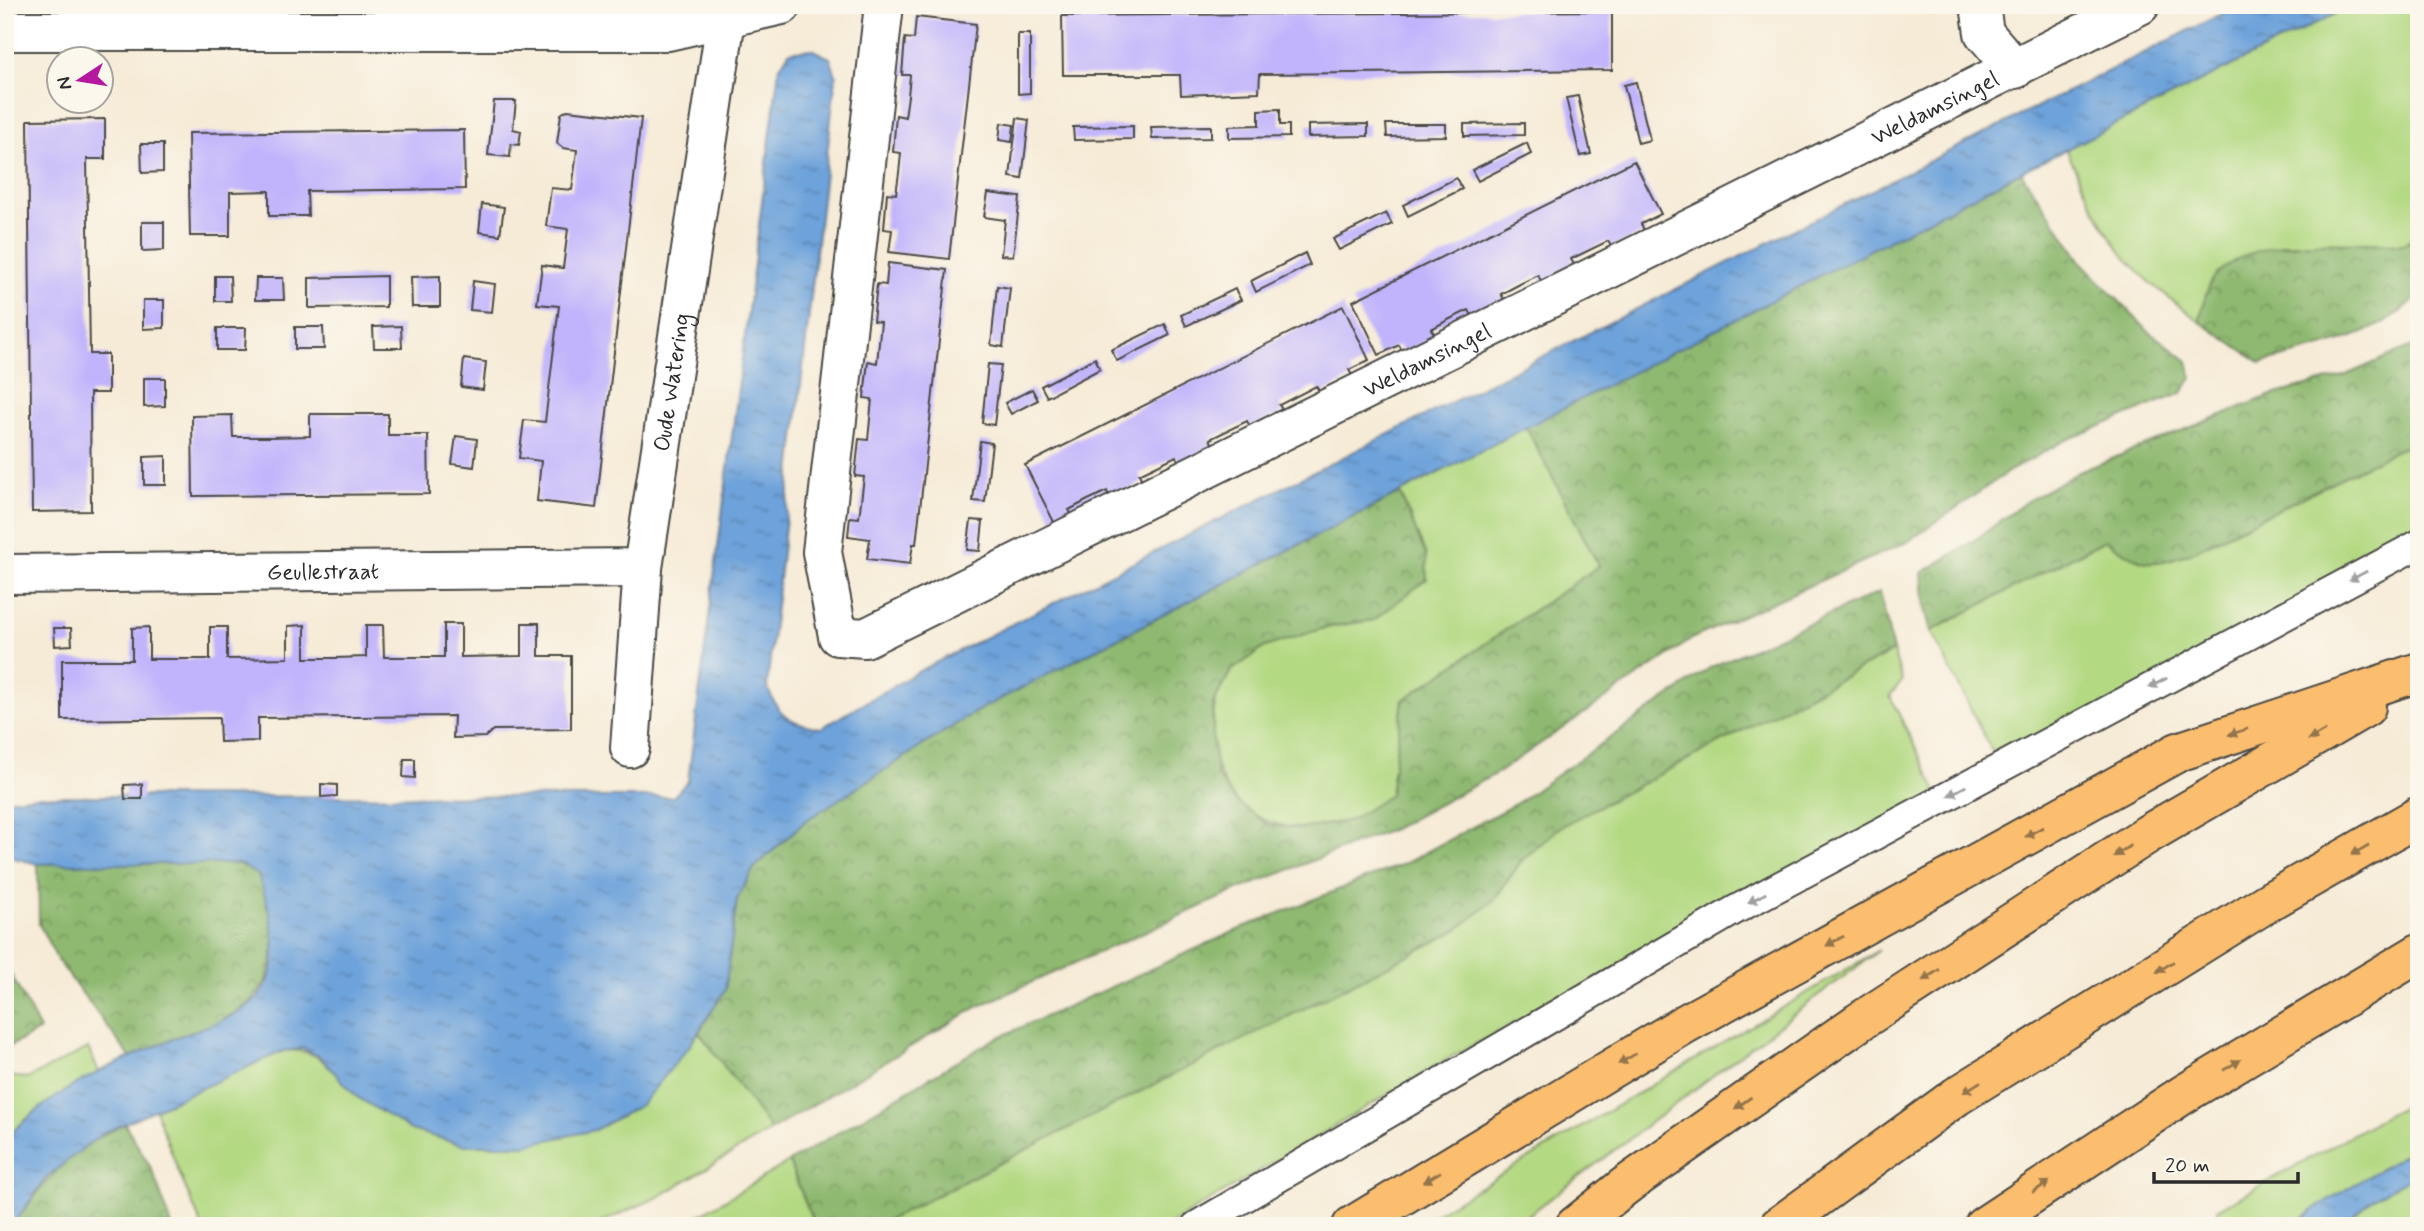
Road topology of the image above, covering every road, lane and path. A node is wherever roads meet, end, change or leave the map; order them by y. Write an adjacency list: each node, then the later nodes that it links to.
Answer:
1 (782, 5): 5 (street)
2 (884, 5): 7 (street, Weldamsingel)
3 (1980, 5): 7 (street)
4 (2140, 5): 7 (street, Weldamsingel)
5 (725, 12): 6 (street); 9 (street, Oude Watering)
6 (5, 31)
7 (2015, 69)
8 (2419, 544): 17 (lane, one-way to 17)
9 (643, 568): 10 (street, Geullestraat); 12 (street, Oude Watering)
10 (5, 574)
11 (2419, 674): 18 (highway, one-way to 18); 19 (highway, one-way to 19)
12 (629, 748)
13 (2419, 816): 20 (highway, one-way to 20)
14 (2419, 953): 16 (highway)
15 (2419, 967): 16 (lane)
16 (2364, 985): 21 (highway, one-way to 16)
17 (1196, 1226)
18 (1352, 1226)
19 (1575, 1226)
20 (1779, 1226)
21 (1984, 1226)

